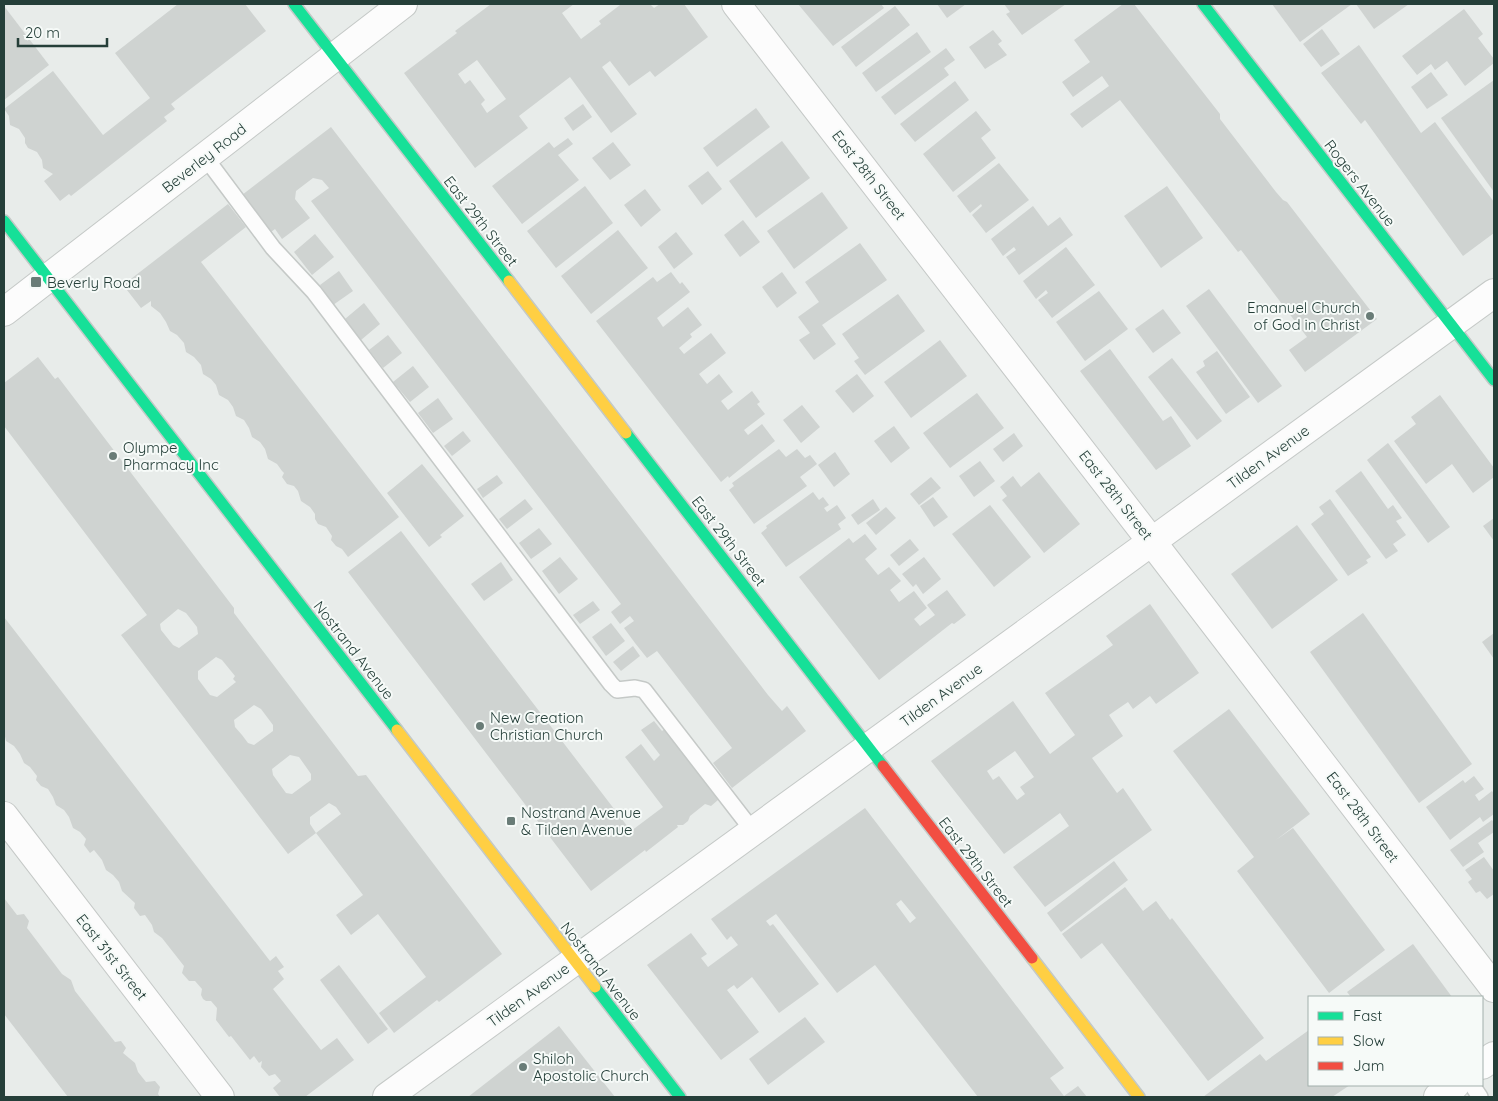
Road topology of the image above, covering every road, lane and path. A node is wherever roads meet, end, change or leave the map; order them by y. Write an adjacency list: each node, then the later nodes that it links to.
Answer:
1 (294, 4): 5 (main road, East 29th Street)
2 (403, 4): 5 (street, Beverley Road)
3 (736, 4): 13 (street, East 28th Street)
4 (1203, 4): 11 (main road, Rogers Avenue)
5 (335, 57): 6 (street, Beverley Road); 14 (main road, East 29th Street)
6 (205, 157): 8 (street, Beverley Road); 16 (lane)
7 (4, 221): 8 (main road, Nostrand Avenue)
8 (48, 278): 10 (street, Beverley Road); 17 (main road, Nostrand Avenue)
9 (1494, 293): 11 (street, Tilden Avenue)
10 (4, 312)
11 (1451, 324): 12 (main road, Rogers Avenue); 13 (street, Tilden Avenue)
12 (1494, 380)
13 (1152, 542): 14 (street, Tilden Avenue); 18 (street, East 28th Street)
14 (869, 747): 16 (street, Tilden Avenue); 26 (main road, East 29th Street)
15 (4, 816): 23 (street, East 31st Street)
16 (753, 831): 17 (street, Tilden Avenue)
17 (575, 961): 24 (street, Tilden Avenue); 25 (main road, Nostrand Avenue)
18 (1494, 988)
19 (1494, 1056): 20 (street)
20 (1483, 1064)
21 (1454, 1086): 27 (street)
22 (1473, 1086): 28 (lane)
23 (220, 1097)
24 (387, 1097)
25 (680, 1097)
26 (1139, 1097)
27 (1438, 1097)
28 (1480, 1097)

